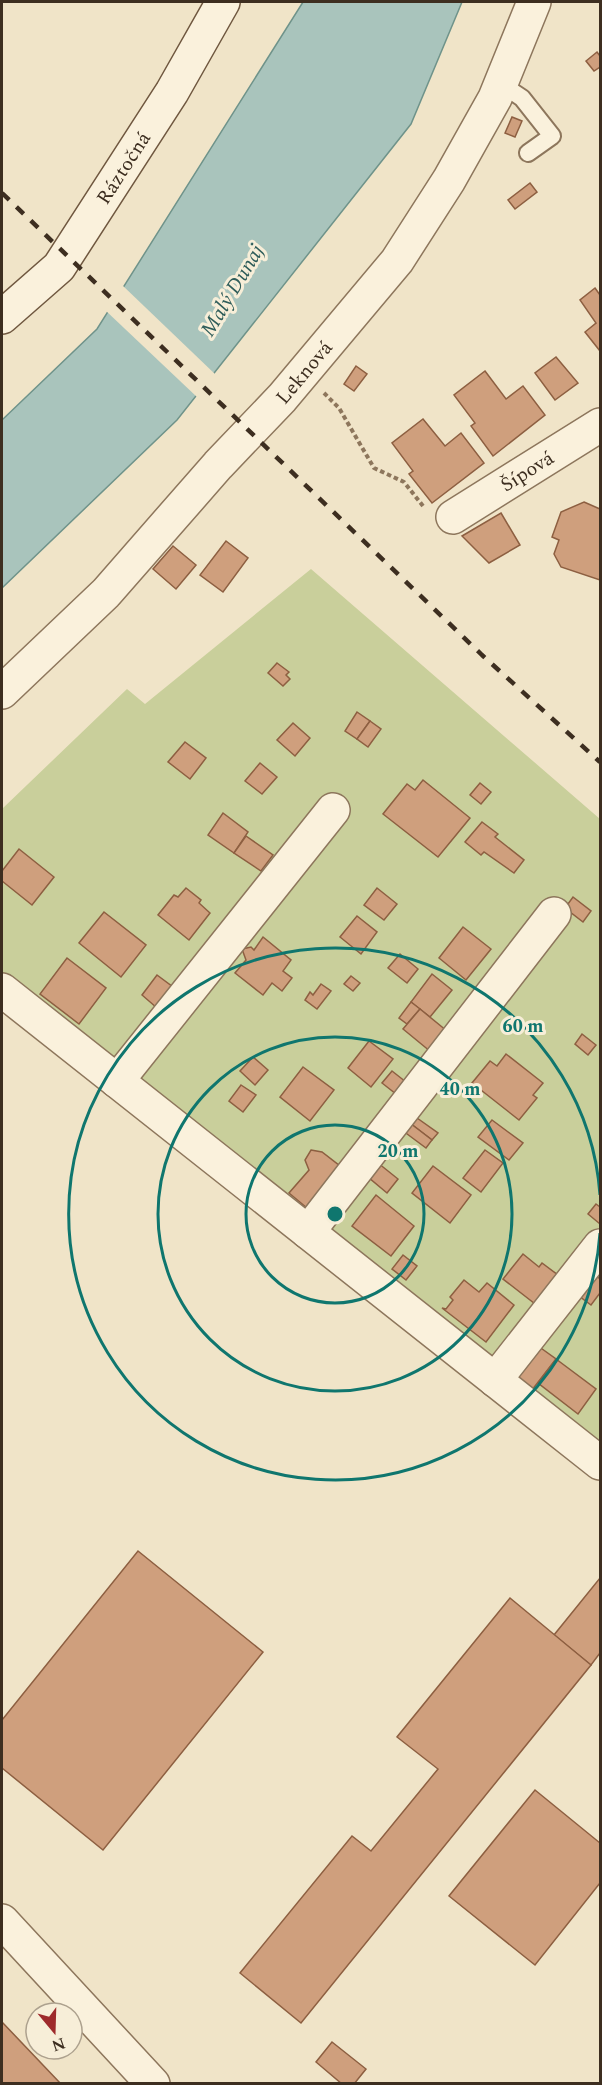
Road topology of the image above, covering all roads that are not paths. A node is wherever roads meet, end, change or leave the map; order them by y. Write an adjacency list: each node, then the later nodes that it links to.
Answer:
1 (223, 2): 5 (street, Ráztočná)
2 (534, 2): 3 (street, Leknová)
3 (501, 84): 4 (lane); 8 (street, Leknová)
4 (528, 153)
5 (2, 317)
6 (598, 431): 7 (street, Šípová)
7 (453, 517)
8 (2, 692)
9 (333, 810): 12 (street)
10 (554, 914): 13 (street)
11 (2, 990): 12 (street)
12 (117, 1081): 13 (street)
13 (308, 1232): 15 (street)
14 (600, 1246): 15 (street)
15 (495, 1380): 16 (street)
16 (600, 1463)
17 (2, 1921): 18 (street)
18 (153, 2084)

